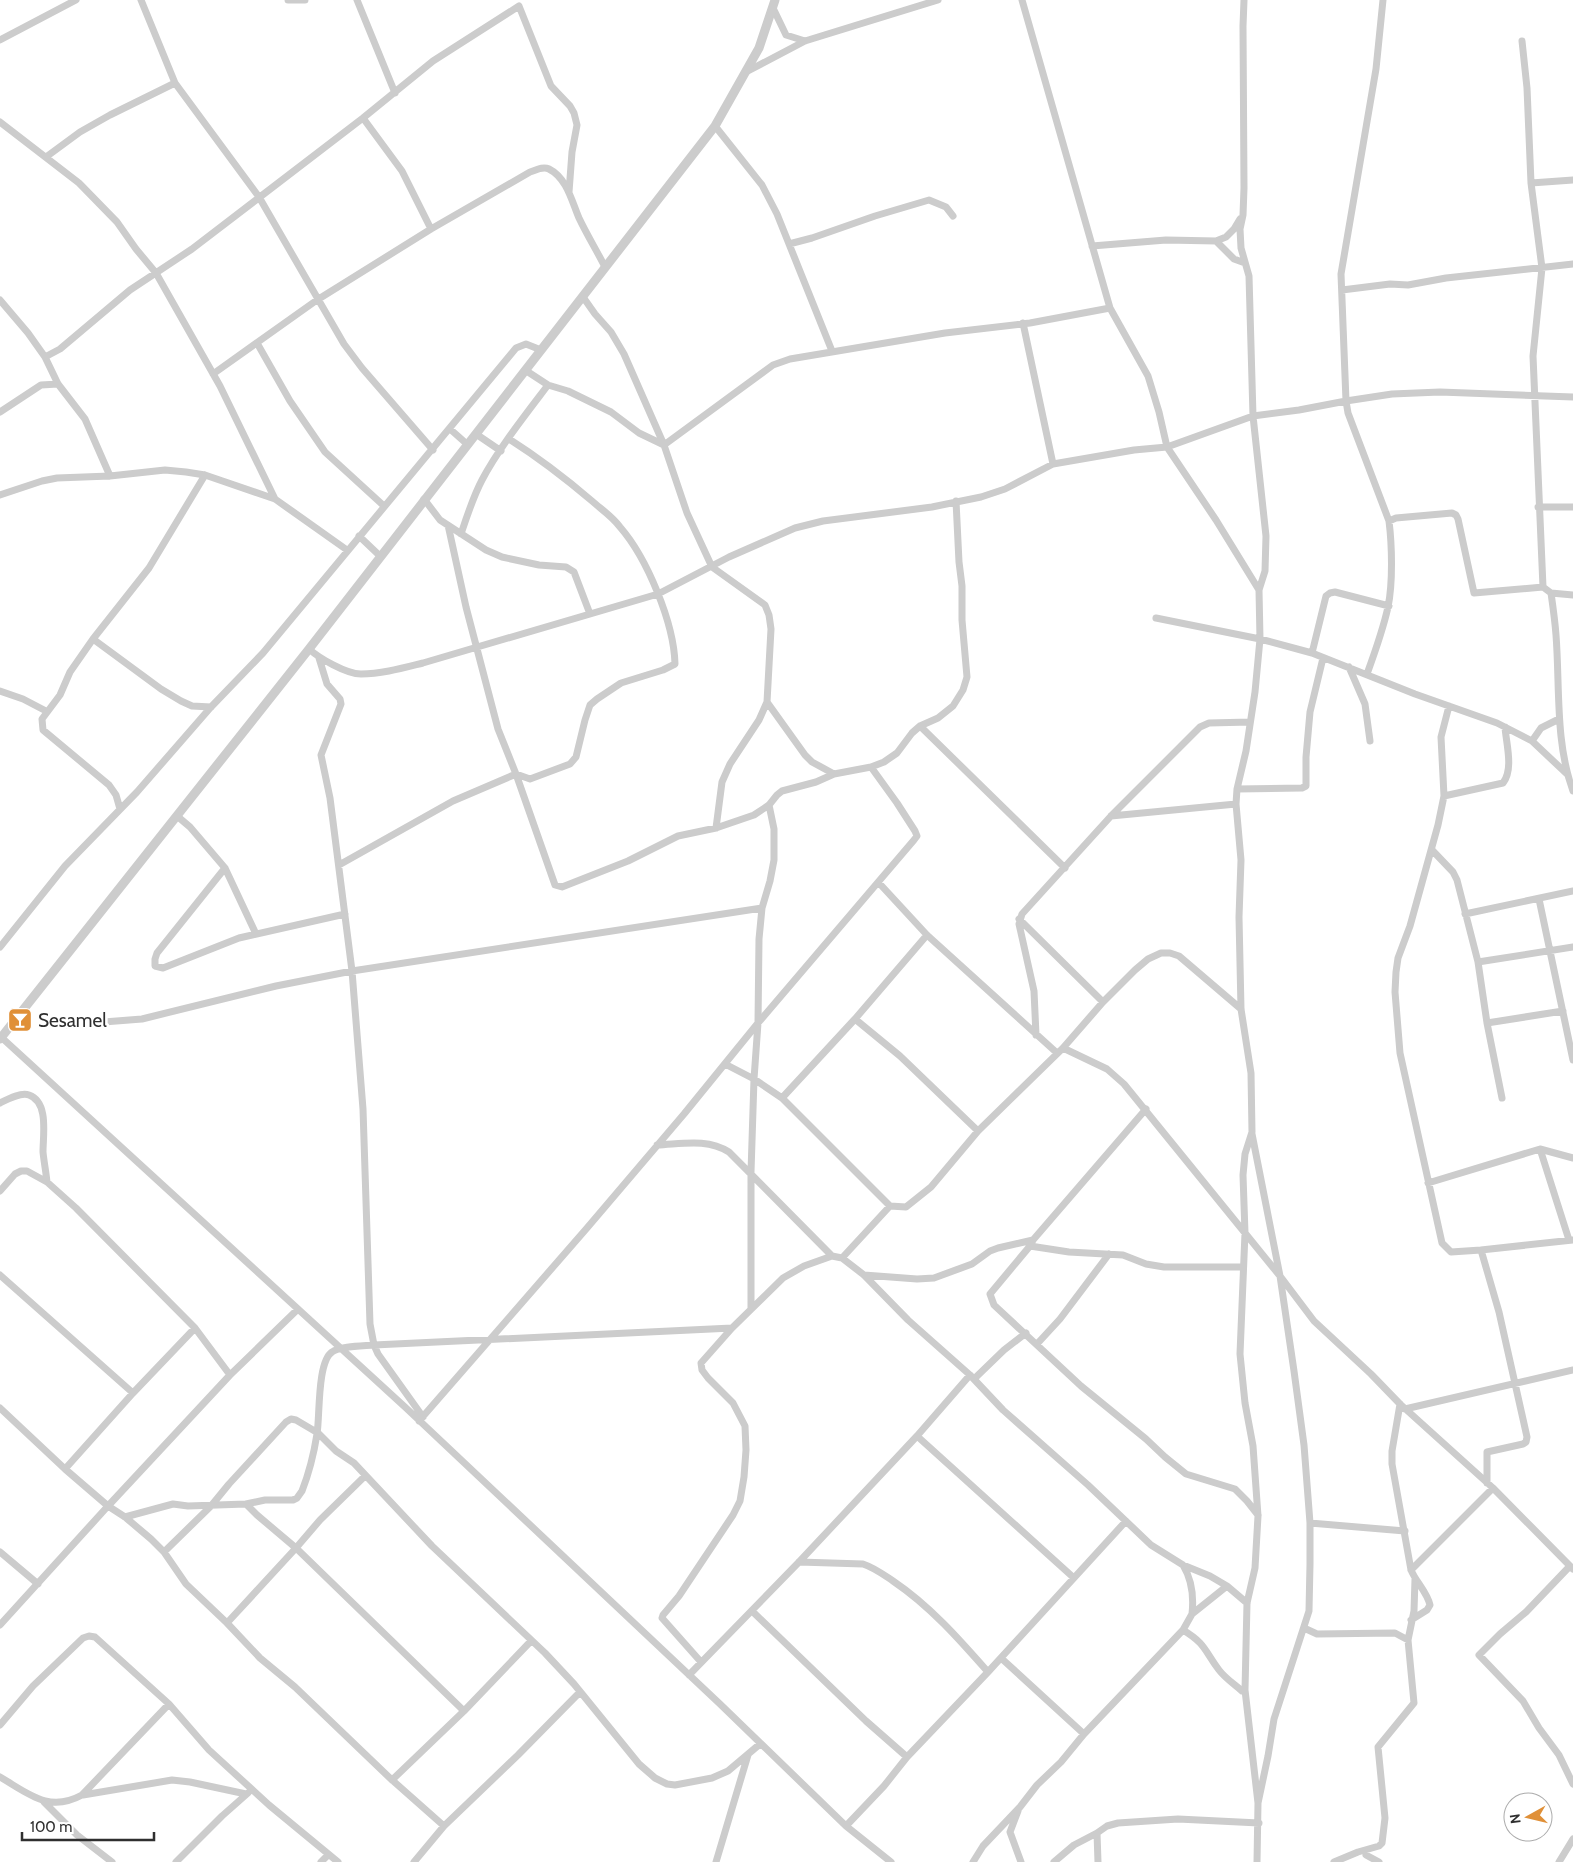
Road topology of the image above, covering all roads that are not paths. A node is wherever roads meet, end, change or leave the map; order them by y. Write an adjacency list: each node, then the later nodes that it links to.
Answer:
1 (76, 0): 12 (street)
2 (141, 0): 16 (street)
3 (288, 0): 4 (street)
4 (305, 0)
5 (357, 0): 17 (street)
6 (938, 0): 13 (street)
7 (1022, 0): 31 (street)
8 (1244, 0): 26 (street)
9 (1383, 0): 37 (street)
10 (519, 3): 17 (street); 24 (street)
11 (774, 4): 13 (street); 15 (street)
12 (0, 40)
13 (805, 41): 15 (street)
14 (1522, 41): 23 (street)
15 (746, 72): 20 (street)
16 (175, 83): 21 (street); 25 (street)
17 (395, 93): 18 (street)
18 (363, 118): 25 (street); 28 (street)
19 (0, 122): 21 (street)
20 (715, 126): 30 (street); 34 (street)
21 (46, 157): 36 (street)
22 (1573, 180): 23 (street)
23 (1531, 183): 35 (street)
24 (569, 192): 28 (street); 34 (street)
25 (259, 197): 36 (street); 40 (street)
26 (1243, 215): 29 (street); 32 (street)
27 (953, 216): 30 (street)
28 (431, 229): 40 (street)
29 (1216, 242): 31 (street); 32 (street)
30 (789, 244): 45 (street)
31 (1092, 246): 41 (street)
32 (1245, 263): 55 (street)
33 (1573, 264): 35 (street)
34 (605, 267): 38 (street)
35 (1542, 268): 37 (street); 51 (street)
36 (156, 273): 46 (street); 48 (street)
37 (1342, 290): 53 (street)
38 (583, 297): 44 (street); 60 (street)
39 (0, 300): 46 (street)
40 (317, 300): 43 (street); 62 (street)
41 (1110, 308): 42 (street); 61 (street)
42 (1023, 323): 45 (street); 64 (street)
43 (257, 344): 48 (street); 71 (street)
44 (541, 350): 47 (street); 56 (street)
45 (832, 351): 60 (street)
46 (44, 358): 49 (street)
47 (525, 370): 50 (street); 57 (street)
48 (213, 374): 68 (street)
49 (58, 384): 54 (street); 66 (street)
50 (548, 385): 58 (street); 60 (street)
51 (1535, 395): 52 (street); 53 (street); 73 (street)
52 (1573, 397)
53 (1346, 401): 55 (street); 74 (street)
54 (0, 412)
55 (1253, 416): 61 (street); 82 (street)
56 (450, 429): 59 (street); 62 (street)
57 (476, 434): 59 (street); 63 (street)
58 (509, 439): 63 (street); 83 (street)
59 (468, 445): 69 (street)
60 (664, 445): 80 (street)
61 (1167, 447): 64 (street); 82 (street)
62 (433, 450): 71 (street)
63 (502, 451): 76 (street)
64 (1053, 464): 70 (street)
65 (205, 475): 66 (street); 68 (street); 89 (street)
66 (110, 476): 67 (street)
67 (0, 495)
68 (275, 499): 78 (street)
69 (424, 499): 75 (street); 79 (street)
70 (956, 501): 80 (street); 105 (street)
71 (384, 506): 77 (street)
72 (1573, 507): 73 (street)
73 (1538, 508): 81 (street)
74 (1388, 521): 81 (street); 86 (street)
75 (448, 525): 76 (street); 91 (street)
76 (461, 534): 87 (street)
77 (359, 536): 78 (street); 79 (street)
78 (347, 550): 100 (street)
79 (380, 556): 92 (street)
80 (712, 566): 83 (street); 99 (street)
81 (1543, 587): 84 (street)
82 (1259, 590): 90 (street)
83 (658, 594): 87 (street); 110 (street)
84 (1551, 594): 85 (street); 103 (street)
85 (1573, 595)
86 (1388, 606): 93 (street); 97 (street)
87 (590, 614): 91 (street)
88 (1156, 618): 90 (street)
89 (93, 639): 100 (street); 102 (street)
90 (1260, 639): 93 (street); 104 (street)
91 (476, 647): 94 (street); 110 (street)
92 (308, 649): 94 (street); 119 (street)
93 (1312, 654): 95 (street)
94 (319, 658): 123 (street)
95 (1323, 658): 96 (street); 113 (street)
96 (1349, 667): 97 (street); 107 (street)
97 (1367, 674): 101 (street)
98 (0, 691): 102 (street)
99 (767, 702): 111 (street); 121 (street)
100 (211, 706): 118 (street)
101 (1449, 706): 106 (street); 115 (street)
102 (46, 711): 118 (street)
103 (1560, 719): 108 (street); 112 (street)
104 (1250, 722): 113 (street); 120 (street)
105 (920, 726): 109 (street); 125 (street)
106 (1505, 727): 108 (street); 115 (street)
107 (1370, 741)
108 (1532, 741): 112 (street)
109 (871, 767): 111 (street); 126 (street)
110 (516, 774): 121 (street); 123 (street)
111 (834, 774): 117 (street)
112 (1567, 775): 114 (street)
113 (1237, 789): 116 (street)
114 (1573, 791)
115 (1444, 796): 122 (street)
116 (1236, 804): 120 (street); 141 (street)
117 (769, 805): 121 (street); 129 (street)
118 (120, 809): 136 (street)
119 (177, 816): 124 (street); 149 (street)
120 (1111, 816): 125 (street)
121 (716, 828)
122 (1432, 850): 131 (street); 166 (street)
123 (339, 865): 130 (street)
124 (225, 868): 133 (street); 133 (street)
125 (1065, 868): 132 (street)
126 (879, 883): 134 (street); 145 (street)
127 (1573, 891): 128 (street)
128 (1539, 899): 131 (street); 137 (street)
129 (762, 908): 139 (street); 145 (street)
130 (345, 914): 133 (street); 139 (street)
131 (1464, 914): 138 (street)
132 (1020, 919): 140 (street); 148 (street)
133 (256, 934)
134 (927, 935): 144 (street); 148 (street)
135 (1573, 946): 137 (street)
136 (0, 947)
137 (1551, 949): 138 (street); 142 (street)
138 (1478, 962): 146 (street)
139 (352, 971): 147 (street); 187 (street)
140 (1103, 1002): 141 (street); 150 (street)
141 (1241, 1010): 160 (street)
142 (1564, 1015): 143 (street); 146 (street); 152 (street)
143 (1573, 1017)
144 (855, 1020): 155 (street); 159 (street)
145 (758, 1023): 153 (street); 154 (street)
146 (1487, 1023): 156 (street)
147 (65, 1025)
148 (1036, 1035): 151 (street)
149 (0, 1038): 181 (street)
150 (1063, 1048): 151 (street); 158 (street)
151 (1057, 1053): 159 (street)
152 (1573, 1060)
153 (725, 1064): 154 (street); 161 (street)
154 (754, 1079): 155 (street); 164 (street)
155 (782, 1098): 168 (street)
156 (1502, 1098)
157 (0, 1103): 165 (street)
158 (1146, 1109): 169 (street); 171 (street)
159 (978, 1132): 168 (street)
160 (1252, 1132): 169 (street); 179 (street)
161 (657, 1145): 164 (street); 185 (street)
162 (1540, 1149): 163 (street); 166 (street); 170 (street)
163 (1573, 1158)
164 (751, 1172): 174 (street); 180 (street)
165 (47, 1182): 167 (street); 182 (street)
166 (1428, 1183): 172 (street)
167 (0, 1191)
168 (890, 1206): 175 (street)
169 (1245, 1233): 176 (street); 179 (street)
170 (1571, 1240): 172 (street)
171 (1032, 1243): 173 (street); 178 (street); 184 (street)
172 (1481, 1250): 192 (street)
173 (1109, 1254): 176 (street); 186 (street)
174 (832, 1256): 175 (street); 180 (street)
175 (842, 1258): 178 (street)
176 (1242, 1266): 205 (street)
177 (0, 1275): 193 (street)
178 (864, 1275): 191 (street)
179 (1280, 1276): 194 (street); 208 (street)
180 (751, 1309): 183 (street)
181 (298, 1310): 188 (street); 190 (street)
182 (195, 1328): 190 (street); 193 (street)
183 (732, 1328): 185 (street); 232 (street)
184 (1026, 1333): 186 (street); 191 (street)
185 (489, 1341): 187 (street); 196 (street)
186 (1037, 1344): 205 (street)
187 (374, 1345): 188 (street); 196 (street)
188 (340, 1349): 196 (street); 197 (street)
189 (1573, 1370): 192 (street)
190 (230, 1375): 203 (street)
191 (972, 1377): 198 (street); 207 (street)
192 (1517, 1385): 194 (street); 201 (street)
193 (133, 1393): 199 (street)
194 (1402, 1407): 201 (street); 209 (street)
195 (0, 1408): 199 (street)
196 (421, 1419): 234 (street)
197 (318, 1433): 200 (street); 202 (street); 204 (street)
198 (917, 1436): 213 (street); 217 (street)
199 (65, 1469): 203 (street)
200 (365, 1476): 210 (street); 230 (street)
201 (1490, 1486): 215 (street); 216 (street)
202 (246, 1504): 204 (street); 210 (street)
203 (108, 1506): 206 (street); 219 (street)
204 (210, 1506): 206 (street); 212 (street)
205 (1258, 1516): 221 (street)
206 (125, 1517): 212 (street)
207 (1126, 1521): 214 (street); 217 (street)
208 (1310, 1523): 209 (street); 227 (street)
209 (1405, 1531): 216 (street)
210 (296, 1548): 225 (street); 238 (street)
211 (0, 1552): 219 (street)
212 (164, 1552): 225 (street)
213 (800, 1562): 222 (street); 233 (street)
214 (1183, 1565): 220 (street); 223 (street)
215 (1571, 1568): 246 (street)
216 (1411, 1570): 218 (street)
217 (1074, 1578): 231 (street)
218 (1415, 1579): 224 (street); 224 (street)
219 (38, 1584): 226 (street)
220 (1227, 1586): 221 (street); 223 (street)
221 (1247, 1603): 235 (street)
222 (752, 1611): 232 (street); 243 (street)
223 (1192, 1614): 228 (street)
224 (1411, 1620): 229 (street)
225 (227, 1623): 245 (street)
226 (0, 1625)
227 (1304, 1628): 229 (street); 250 (street)
228 (1183, 1630): 235 (street); 240 (street)
229 (1408, 1640): 258 (street)
230 (531, 1641): 236 (street); 238 (street)
231 (1001, 1658): 233 (street); 240 (street)
232 (701, 1662): 234 (street)
233 (988, 1672): 243 (street)
234 (689, 1676): 241 (street)
235 (1245, 1690): 250 (street)
236 (580, 1692): 242 (street); 253 (street)
237 (169, 1704): 239 (street); 247 (street); 248 (street)
238 (464, 1711): 245 (street)
239 (0, 1725)
240 (1084, 1734): 251 (street)
241 (760, 1744): 242 (street); 254 (street)
242 (748, 1755): 264 (street)
243 (907, 1757): 254 (street)
244 (0, 1777): 249 (street)
245 (392, 1780): 253 (street)
246 (1573, 1784)
247 (249, 1792): 248 (street); 257 (street); 260 (street)
248 (82, 1795): 249 (street)
249 (44, 1802): 259 (street)
250 (1258, 1803): 252 (street)
251 (1020, 1807): 266 (street); 267 (street)
252 (1259, 1823): 255 (street); 270 (street)
253 (444, 1826): 263 (street)
254 (846, 1826): 265 (street)
255 (1097, 1833): 268 (street); 269 (street)
256 (1573, 1840): 273 (street)
257 (328, 1855): 261 (street); 262 (street)
258 (1366, 1855): 271 (street); 272 (street)
259 (112, 1862)
260 (176, 1862)
261 (320, 1862)
262 (338, 1862)
263 (414, 1862)
264 (716, 1862)
265 (891, 1862)
266 (973, 1862)
267 (1021, 1862)
268 (1054, 1862)
269 (1098, 1862)
270 (1257, 1862)
271 (1334, 1862)
272 (1379, 1862)
273 (1559, 1862)

